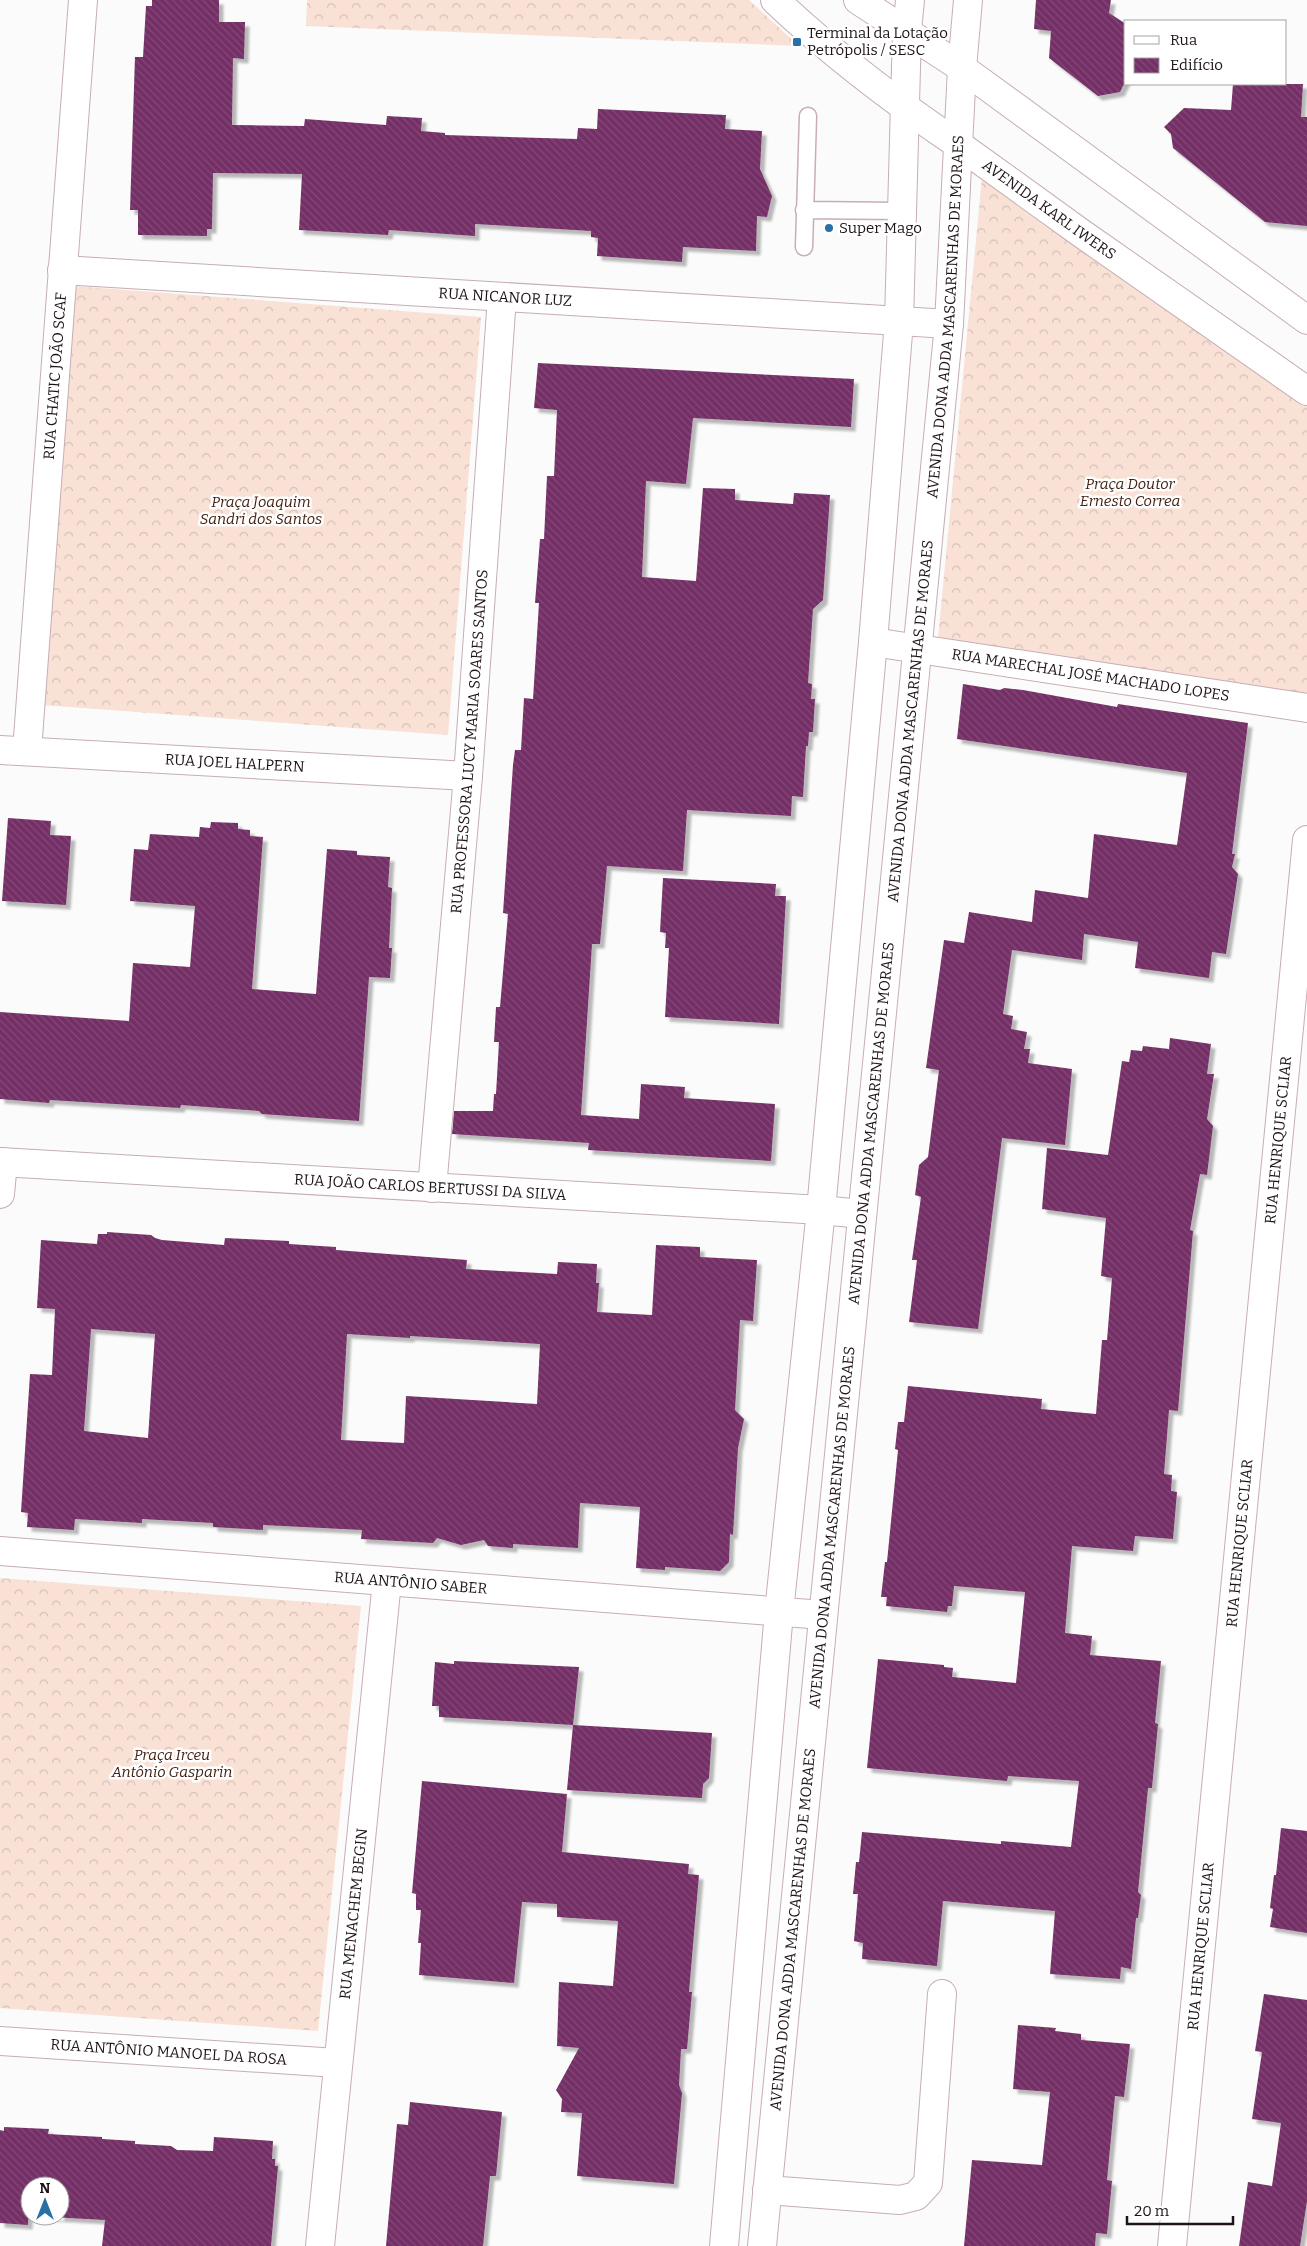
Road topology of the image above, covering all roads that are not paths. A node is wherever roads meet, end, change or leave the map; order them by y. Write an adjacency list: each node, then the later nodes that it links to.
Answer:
1 (84, 0): 14 (street, RUA CHATIC JOÃO SCAF)
2 (775, 0): 8 (street, AVENIDA KARL IWERS)
3 (858, 0): 6 (street)
4 (910, 0): 6 (street)
5 (968, 0): 7 (street, AVENIDA DONA ADDA MASCARENHAS DE MORAES)
6 (907, 31): 7 (street); 8 (street)
7 (962, 68): 10 (street, AVENIDA DONA ADDA MASCARENHAS DE MORAES); 16 (street)
8 (905, 109): 10 (street, AVENIDA KARL IWERS); 12 (street)
9 (808, 116): 11 (lane)
10 (959, 145): 18 (street, AVENIDA DONA ADDA MASCARENHAS DE MORAES); 19 (street, AVENIDA KARL IWERS)
11 (804, 210): 12 (lane); 13 (lane)
12 (902, 211): 17 (street)
13 (804, 247)
14 (62, 270): 15 (street, RUA NICANOR LUZ); 23 (street, RUA CHATIC JOÃO SCAF)
15 (502, 297): 17 (street, RUA NICANOR LUZ); 24 (street, RUA PROFESSORA LUCY MARIA SOARES SANTOS)
16 (1307, 320)
17 (899, 321): 18 (street, RUA NICANOR LUZ); 20 (street)
18 (949, 324): 21 (street, AVENIDA DONA ADDA MASCARENHAS DE MORAES)
19 (1307, 391)
20 (873, 642): 21 (street, RUA MARECHAL JOSÉ MACHADO LOPES); 29 (street)
21 (917, 647): 22 (street, RUA MARECHAL JOSÉ MACHADO LOPES); 30 (street, AVENIDA DONA ADDA MASCARENHAS DE MORAES)
22 (1307, 708)
23 (13, 751): 24 (street, RUA JOEL HALPERN)
24 (468, 776): 27 (street, RUA PROFESSORA LUCY MARIA SOARES SANTOS)
25 (1307, 840): 42 (street, RUA HENRIQUE SCLIAR)
26 (1, 1162): 27 (street, RUA JOÃO CARLOS BERTUSSI DA SILVA); 28 (street)
27 (432, 1188): 29 (street, RUA JOÃO CARLOS BERTUSSI DA SILVA)
28 (0, 1194)
29 (821, 1210): 30 (street, RUA JOÃO CARLOS BERTUSSI DA SILVA); 33 (street)
30 (862, 1214): 34 (street, AVENIDA DONA ADDA MASCARENHAS DE MORAES)
31 (0, 1551): 32 (street, RUA ANTÔNIO SABER)
32 (387, 1581): 33 (street, RUA ANTÔNIO SABER); 37 (street, RUA MENACHEM BEGIN)
33 (779, 1612): 34 (street, RUA ANTÔNIO SABER); 40 (street)
34 (823, 1614): 38 (street, AVENIDA DONA ADDA MASCARENHAS DE MORAES)
35 (942, 1994): 38 (street)
36 (0, 2041): 37 (street, RUA ANTÔNIO MANOEL DA ROSA)
37 (337, 2063): 39 (street, RUA MENACHEM BEGIN)
38 (767, 2190): 41 (street, AVENIDA DONA ADDA MASCARENHAS DE MORAES)
39 (320, 2246)
40 (724, 2246)
41 (762, 2246)
42 (1172, 2246)

